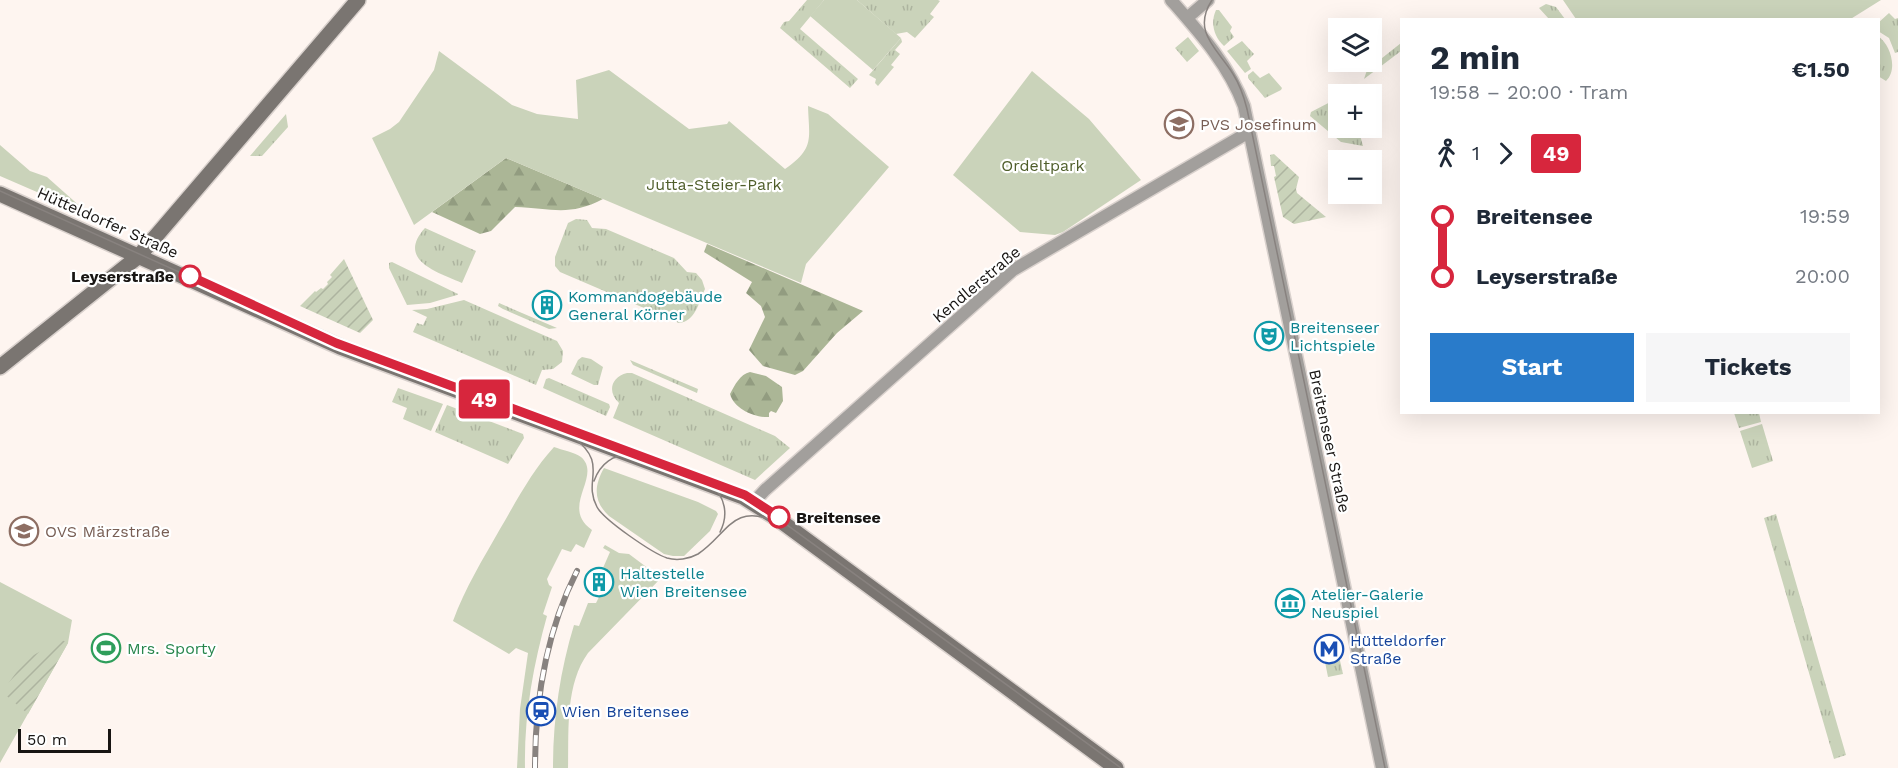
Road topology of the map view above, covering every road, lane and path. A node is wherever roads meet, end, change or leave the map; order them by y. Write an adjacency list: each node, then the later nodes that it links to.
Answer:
1 (358, 0): 7 (main road)
2 (1170, 0): 4 (street, Breitenseer Straße)
3 (1208, 0): 4 (street)
4 (1187, 18): 5 (street, Breitenseer Straße)
5 (1250, 132): 9 (street, Kendlerstraße); 11 (street, Breitenseer Straße)
6 (0, 194): 7 (main road, Hütteldorfer Straße)
7 (139, 256): 8 (main road); 9 (main road, Hütteldorfer Straße)
8 (0, 367)
9 (753, 503): 10 (main road, Hütteldorfer Straße)
10 (1116, 768)
11 (1382, 768)

